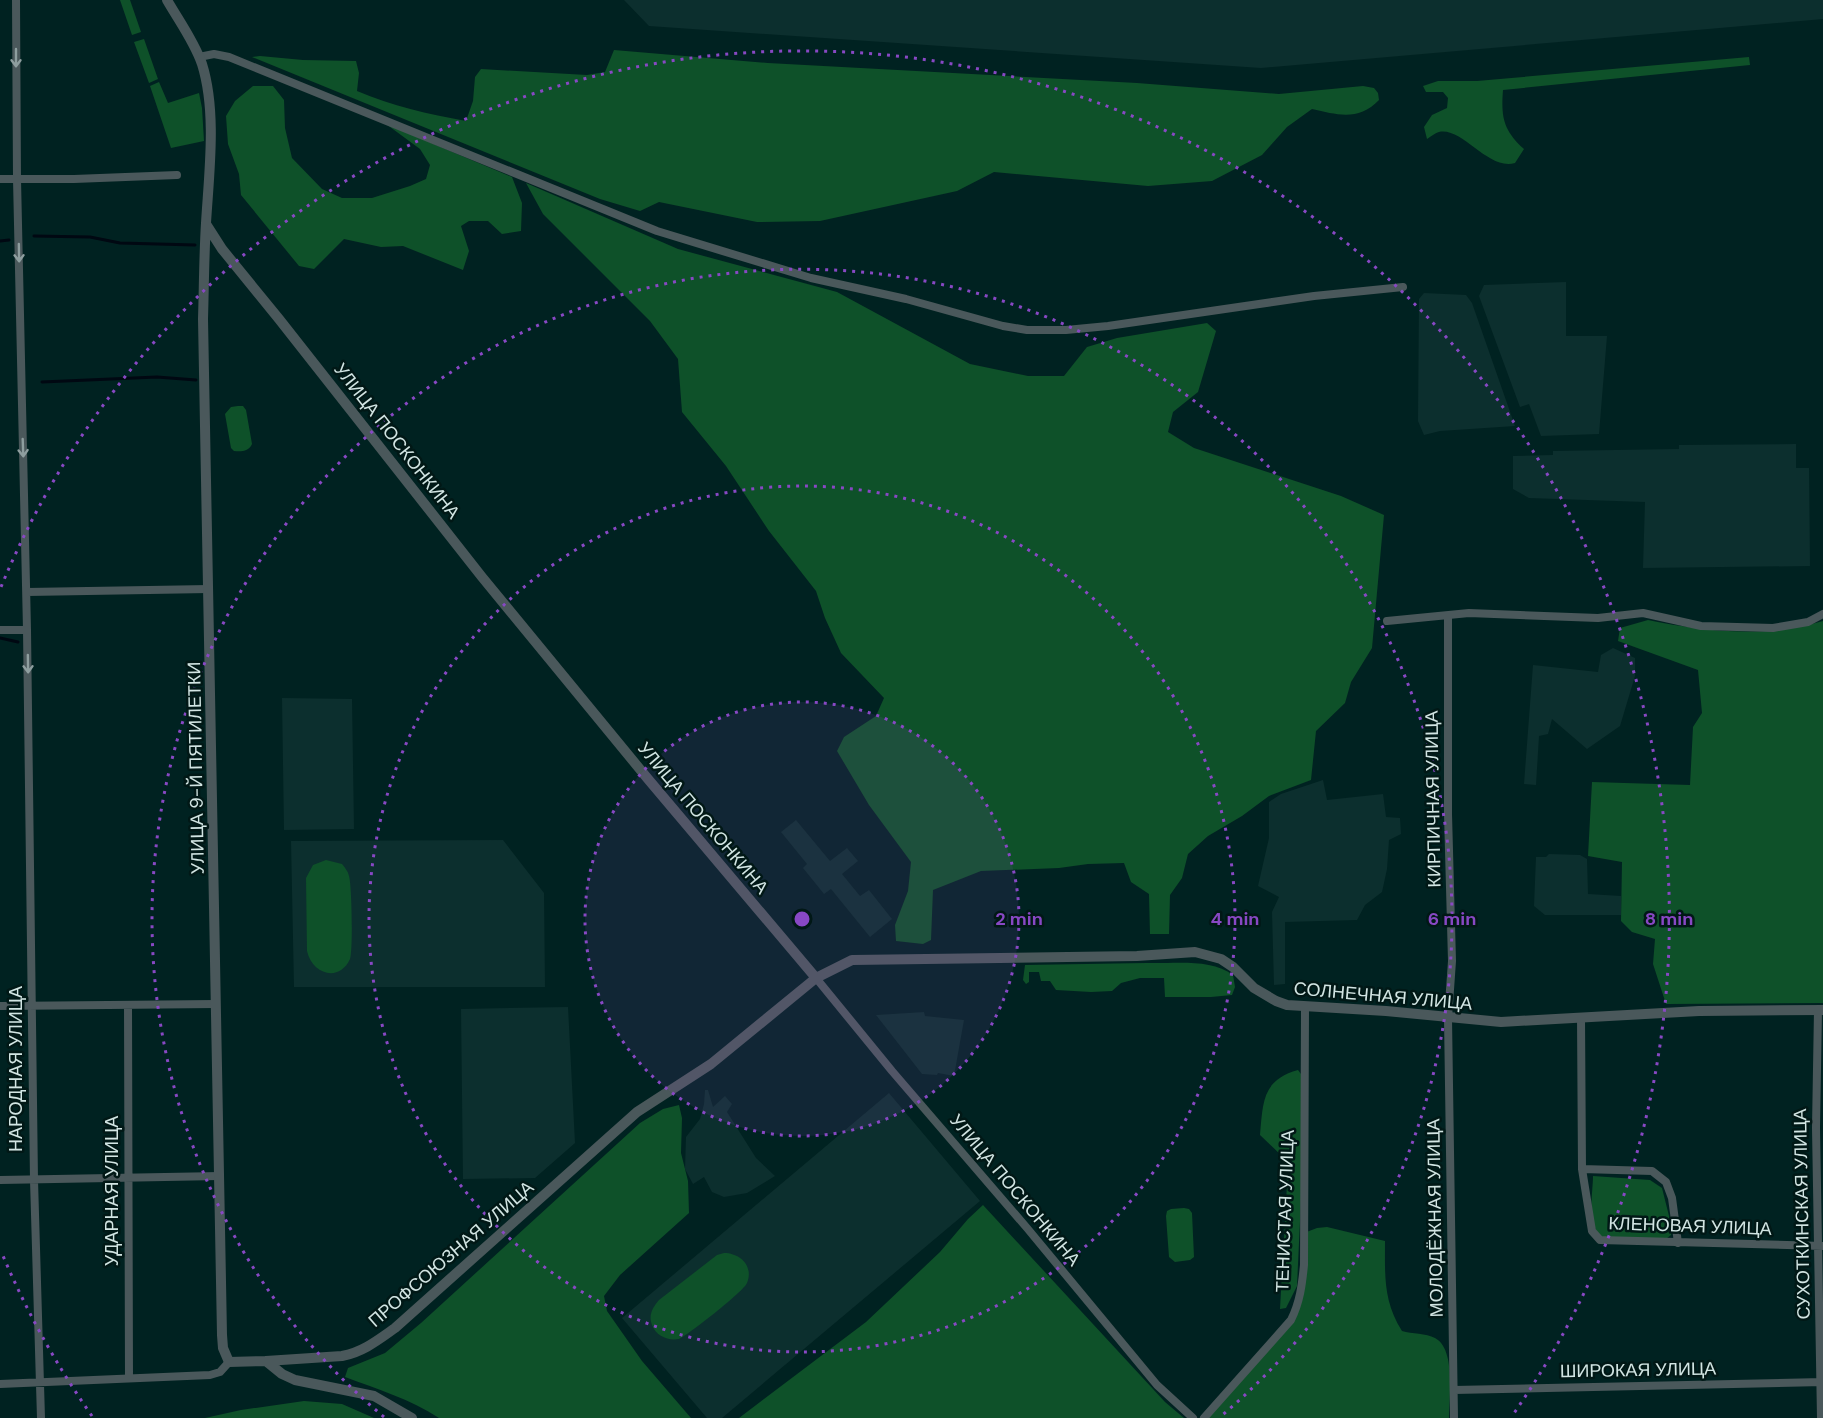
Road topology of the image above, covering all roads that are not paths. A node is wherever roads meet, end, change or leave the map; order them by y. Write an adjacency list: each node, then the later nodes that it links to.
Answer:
1 (16, 0): 6 (street, НАРОДНАЯ УЛИЦА, one-way to 6)
2 (167, 0): 3 (street, УЛИЦА 9-Й ПЯТИЛЕТКИ)
3 (199, 57): 7 (street, УЛИЦА 9-Й ПЯТИЛЕТКИ); 8 (street)
4 (177, 175): 6 (street)
5 (0, 179): 6 (street)
6 (17, 179): 10 (street, НАРОДНАЯ УЛИЦА, one-way to 10)
7 (206, 224): 9 (street, УЛИЦА 9-Й ПЯТИЛЕТКИ); 16 (street, УЛИЦА ПОСКОНКИНА)
8 (1403, 287)
9 (208, 589): 10 (street); 17 (street, УЛИЦА 9-Й ПЯТИЛЕТКИ)
10 (27, 592): 15 (street, НАРОДНАЯ УЛИЦА)
11 (1823, 614): 12 (street)
12 (1448, 616): 13 (street); 23 (street, КИРПИЧНАЯ УЛИЦА)
13 (1387, 621)
14 (0, 630): 15 (street)
15 (27, 630): 18 (street, НАРОДНАЯ УЛИЦА, one-way to 18)
16 (816, 978): 21 (street, СОЛНЕЧНАЯ УЛИЦА); 32 (street, ПРОФСОЮЗНАЯ УЛИЦА); 41 (street, УЛИЦА ПОСКОНКИНА)
17 (216, 1004): 19 (street); 26 (street, УЛИЦА 9-Й ПЯТИЛЕТКИ)
18 (33, 1005): 19 (street); 20 (street); 29 (street, НАРОДНАЯ УЛИЦА)
19 (128, 1005): 27 (street, УДАРНАЯ УЛИЦА)
20 (0, 1006)
21 (1305, 1007): 23 (street, СОЛНЕЧНАЯ УЛИЦА); 42 (street, ТЕНИСТАЯ УЛИЦА)
22 (1820, 1010): 24 (street, СОЛНЕЧНАЯ УЛИЦА); 31 (street, СУХОТКИНСКАЯ УЛИЦА)
23 (1448, 1018): 24 (street, СОЛНЕЧНАЯ УЛИЦА); 38 (street, МОЛОДЁЖНАЯ УЛИЦА)
24 (1581, 1018): 25 (street, КЛЕНОВАЯ УЛИЦА)
25 (1582, 1169): 30 (street); 30 (street, КЛЕНОВАЯ УЛИЦА)
26 (220, 1176): 27 (street); 33 (street, УЛИЦА 9-Й ПЯТИЛЕТКИ)
27 (129, 1177): 29 (street); 34 (street, УДАРНАЯ УЛИЦА)
28 (0, 1180): 29 (street)
29 (34, 1180): 35 (street, НАРОДНАЯ УЛИЦА)
30 (1678, 1243): 31 (street, КЛЕНОВАЯ УЛИЦА)
31 (1821, 1246): 36 (street, СУХОТКИНСКАЯ УЛИЦА)
32 (266, 1361): 33 (street, ПРОФСОЮЗНАЯ УЛИЦА); 40 (street)
33 (229, 1362): 34 (street, ПРОФСОЮЗНАЯ УЛИЦА)
34 (129, 1378): 35 (street, ПРОФСОЮЗНАЯ УЛИЦА)
35 (41, 1381): 37 (street, ПРОФСОЮЗНАЯ УЛИЦА); 39 (street, НАРОДНАЯ УЛИЦА)
36 (1822, 1383): 38 (street, ШИРОКАЯ УЛИЦА); 44 (street, СУХОТКИНСКАЯ УЛИЦА)
37 (0, 1384)
38 (1454, 1390): 43 (street, МОЛОДЁЖНАЯ УЛИЦА)
39 (41, 1418)
40 (412, 1418)
41 (1193, 1418)
42 (1204, 1418)
43 (1454, 1418)
44 (1821, 1418)

